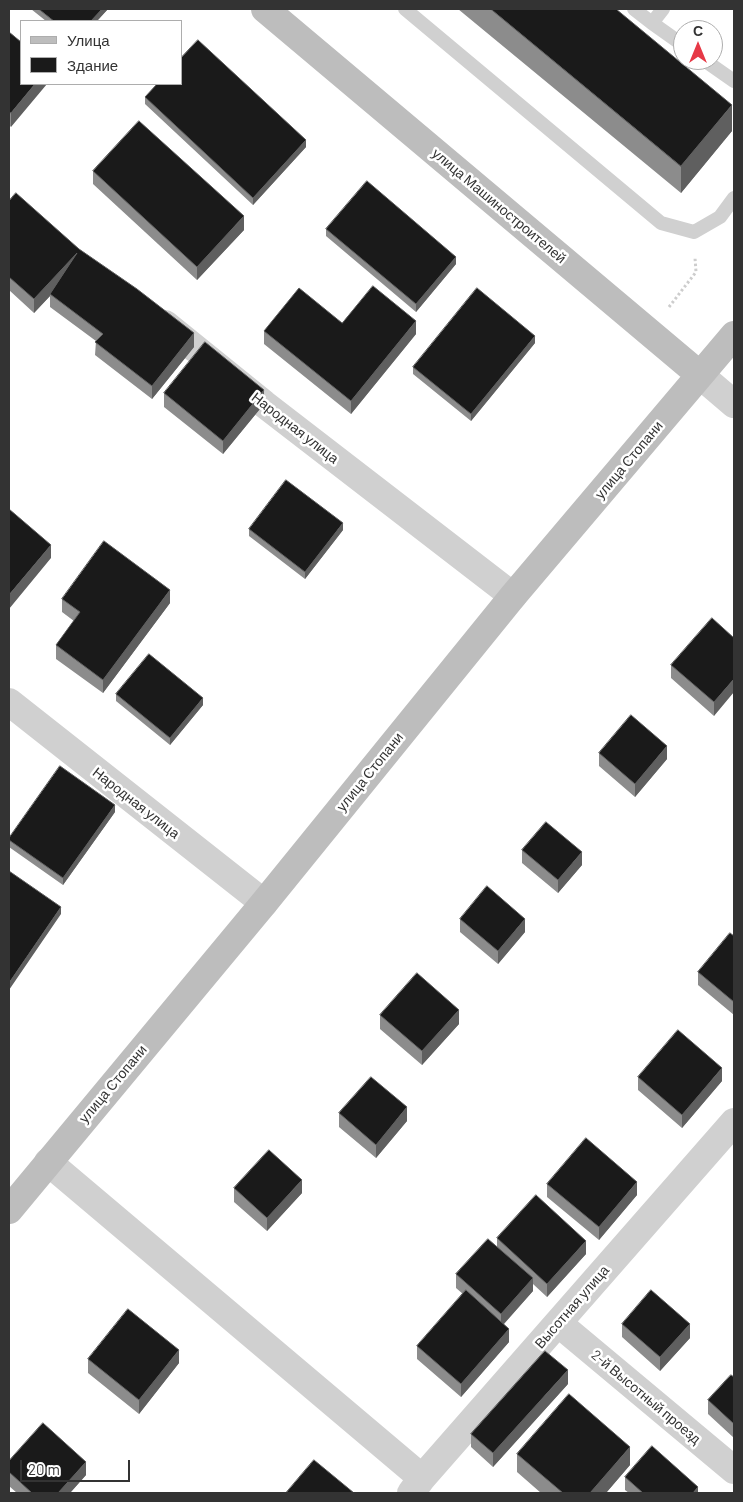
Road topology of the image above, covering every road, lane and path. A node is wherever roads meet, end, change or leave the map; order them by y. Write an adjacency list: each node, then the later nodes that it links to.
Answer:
1 (264, 9): 14 (street, улица Машиностроителей)
2 (405, 9): 10 (lane)
3 (634, 9): 5 (lane)
4 (663, 9): 5 (lane)
5 (652, 23): 6 (lane)
6 (673, 38)
7 (718, 70): 8 (lane)
8 (734, 81)
9 (734, 198): 10 (lane)
10 (694, 232): 12 (path)
11 (144, 308): 16 (street, Народная улица)
12 (667, 310)
13 (734, 335): 14 (street, улица Стопани)
14 (700, 375): 15 (street, улица Машиностроителей); 16 (street, улица Стопани)
15 (734, 404)
16 (513, 596): 18 (street, улица Стопани)
17 (9, 702): 18 (street, Народная улица)
18 (264, 903): 20 (street, улица Стопани)
19 (734, 1122): 22 (street, Высотная улица)
20 (48, 1162): 21 (street, улица Стопани); 24 (street)
21 (11, 1202)
22 (558, 1323): 23 (street, 2-й Высотный проезд); 24 (street, Высотная улица)
23 (734, 1470)
24 (416, 1485)

